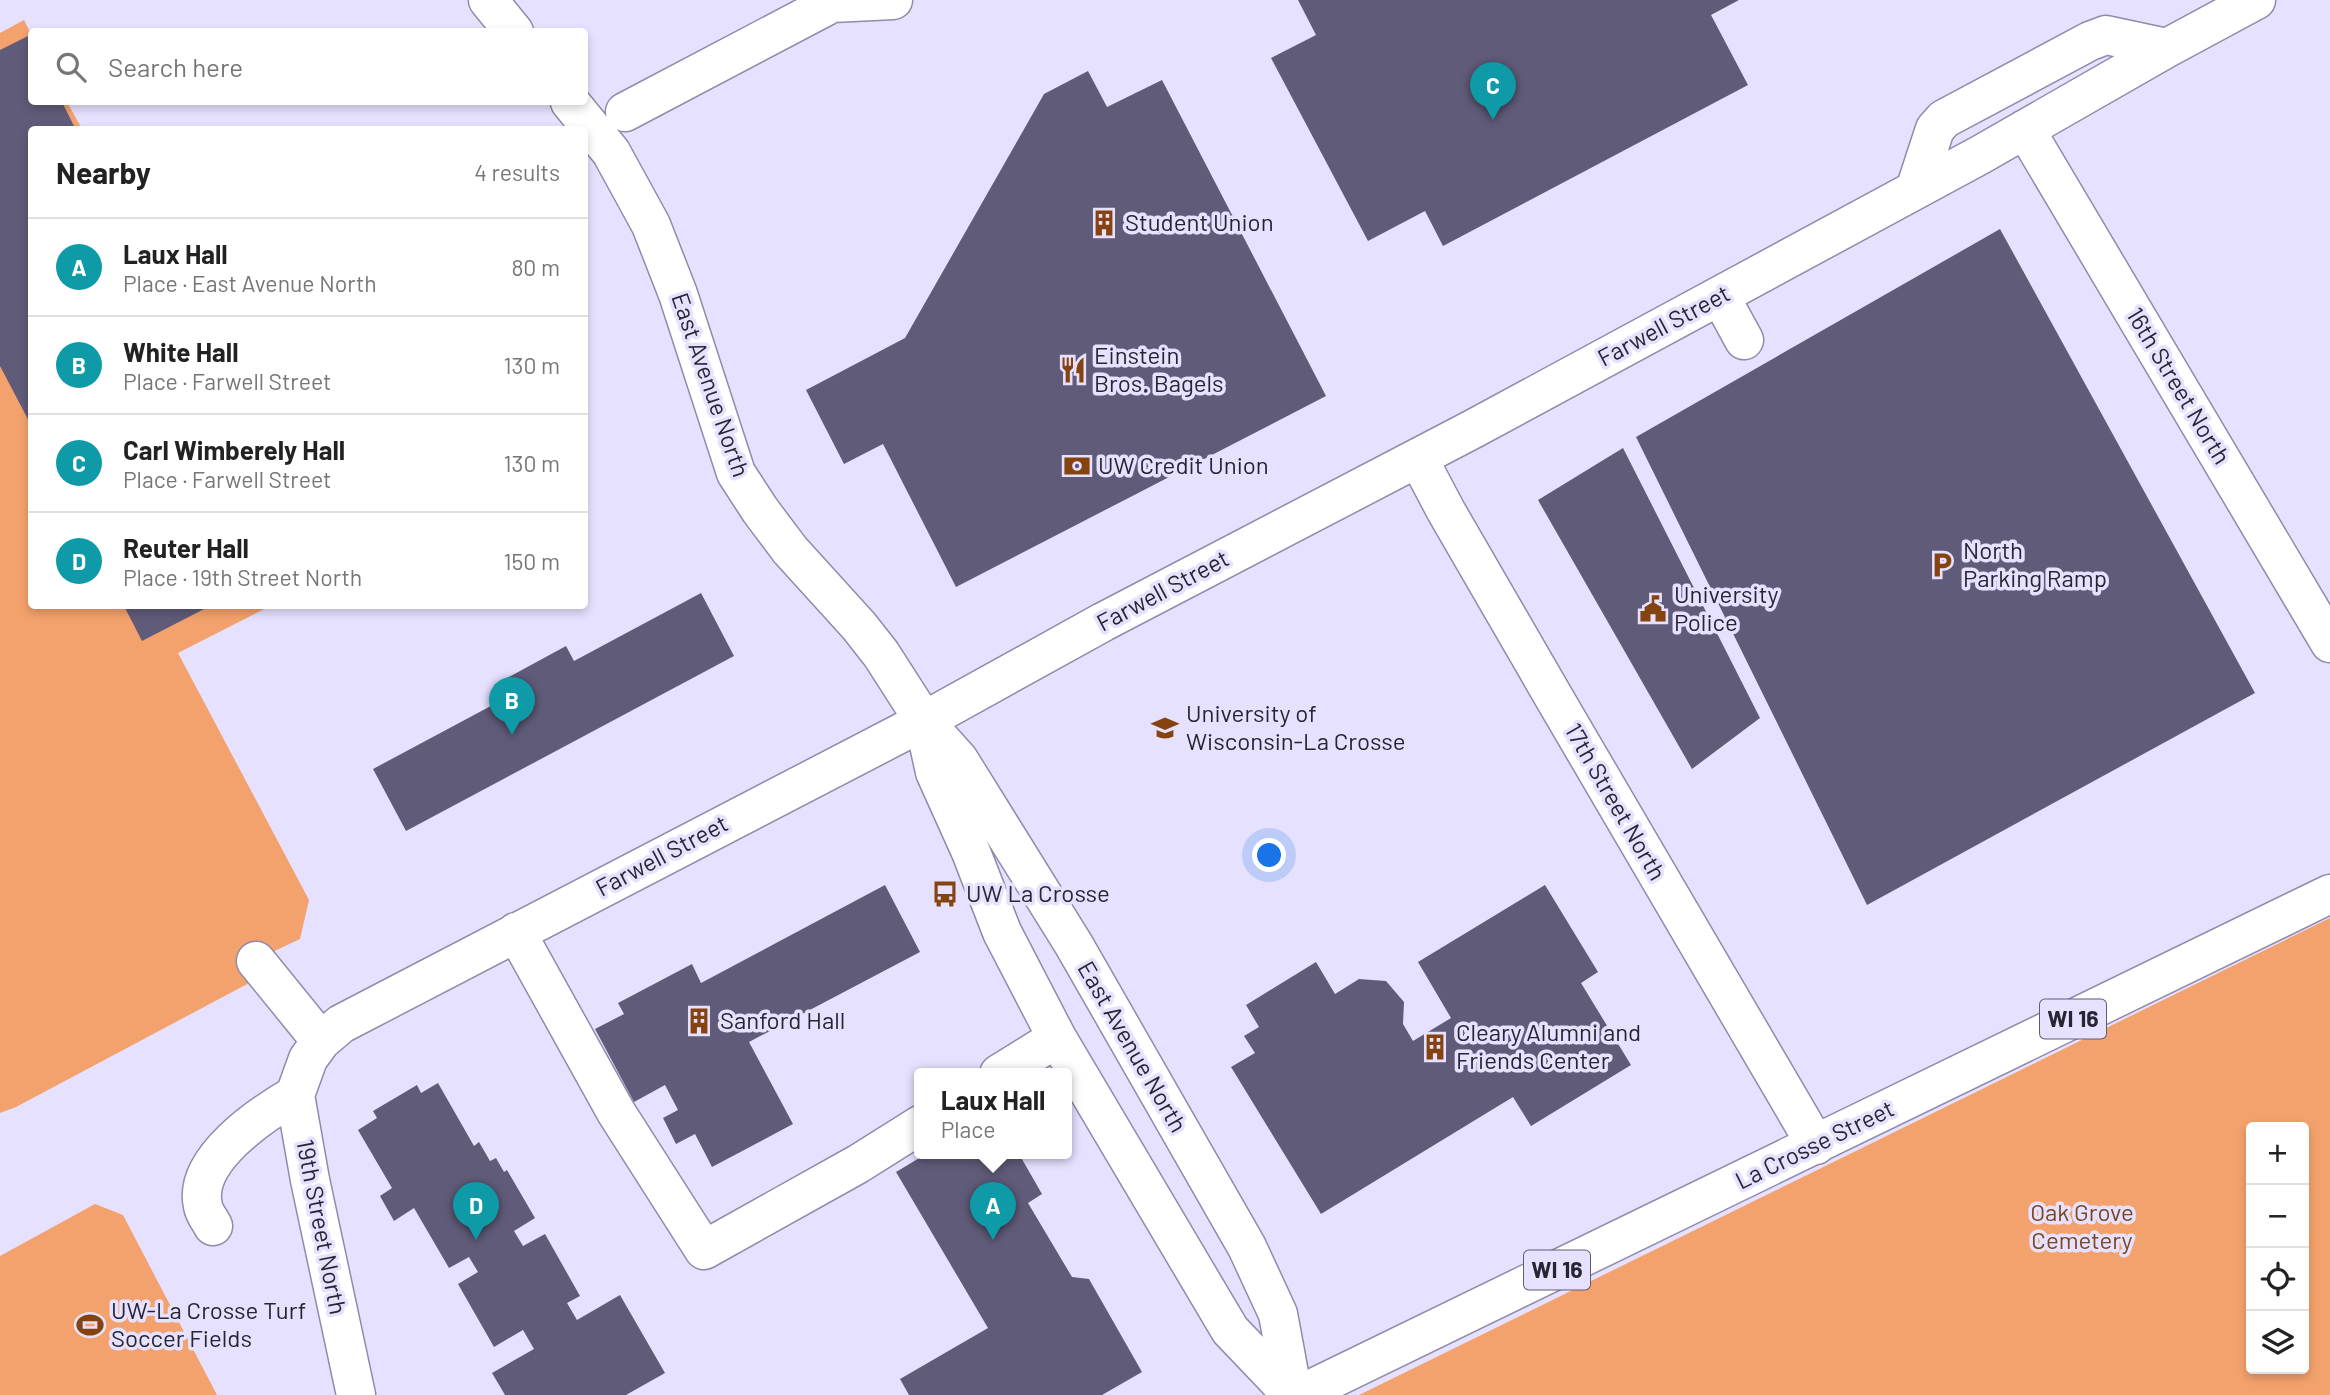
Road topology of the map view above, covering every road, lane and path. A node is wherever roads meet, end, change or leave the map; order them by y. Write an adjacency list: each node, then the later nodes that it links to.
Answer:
1 (488, 0): 4 (street)
2 (893, 0): 7 (street)
3 (2256, 0): 5 (street, Farwell Street)
4 (511, 28)
5 (2167, 48): 8 (street, Farwell Street); 9 (street)
6 (572, 105): 14 (street, East Avenue North)
7 (625, 112)
8 (2025, 129): 9 (street, Farwell Street); 13 (street, 16th Street North)
9 (1915, 190): 10 (street, Farwell Street)
10 (1720, 296): 11 (street); 12 (street, Farwell Street)
11 (1744, 341)
12 (1418, 458): 14 (street, Farwell Street); 23 (street, 17th Street North)
13 (2330, 643)
14 (924, 721): 16 (street, Farwell Street); 18 (street, East Avenue North); 26 (street, East Avenue North)
15 (2330, 894): 23 (street, La Crosse Street / WI 16)
16 (516, 932): 19 (street, Farwell Street); 22 (street)
17 (256, 961): 19 (street)
18 (1057, 1038): 20 (street); 26 (street, East Avenue North)
19 (315, 1050): 21 (street, 19th Street North)
20 (1009, 1068)
21 (295, 1095): 24 (street); 25 (street, 19th Street North)
22 (914, 1128)
23 (1816, 1145): 27 (street, La Crosse Street / WI 16)
24 (213, 1226)
25 (356, 1395)
26 (1293, 1395)
27 (1299, 1395)

